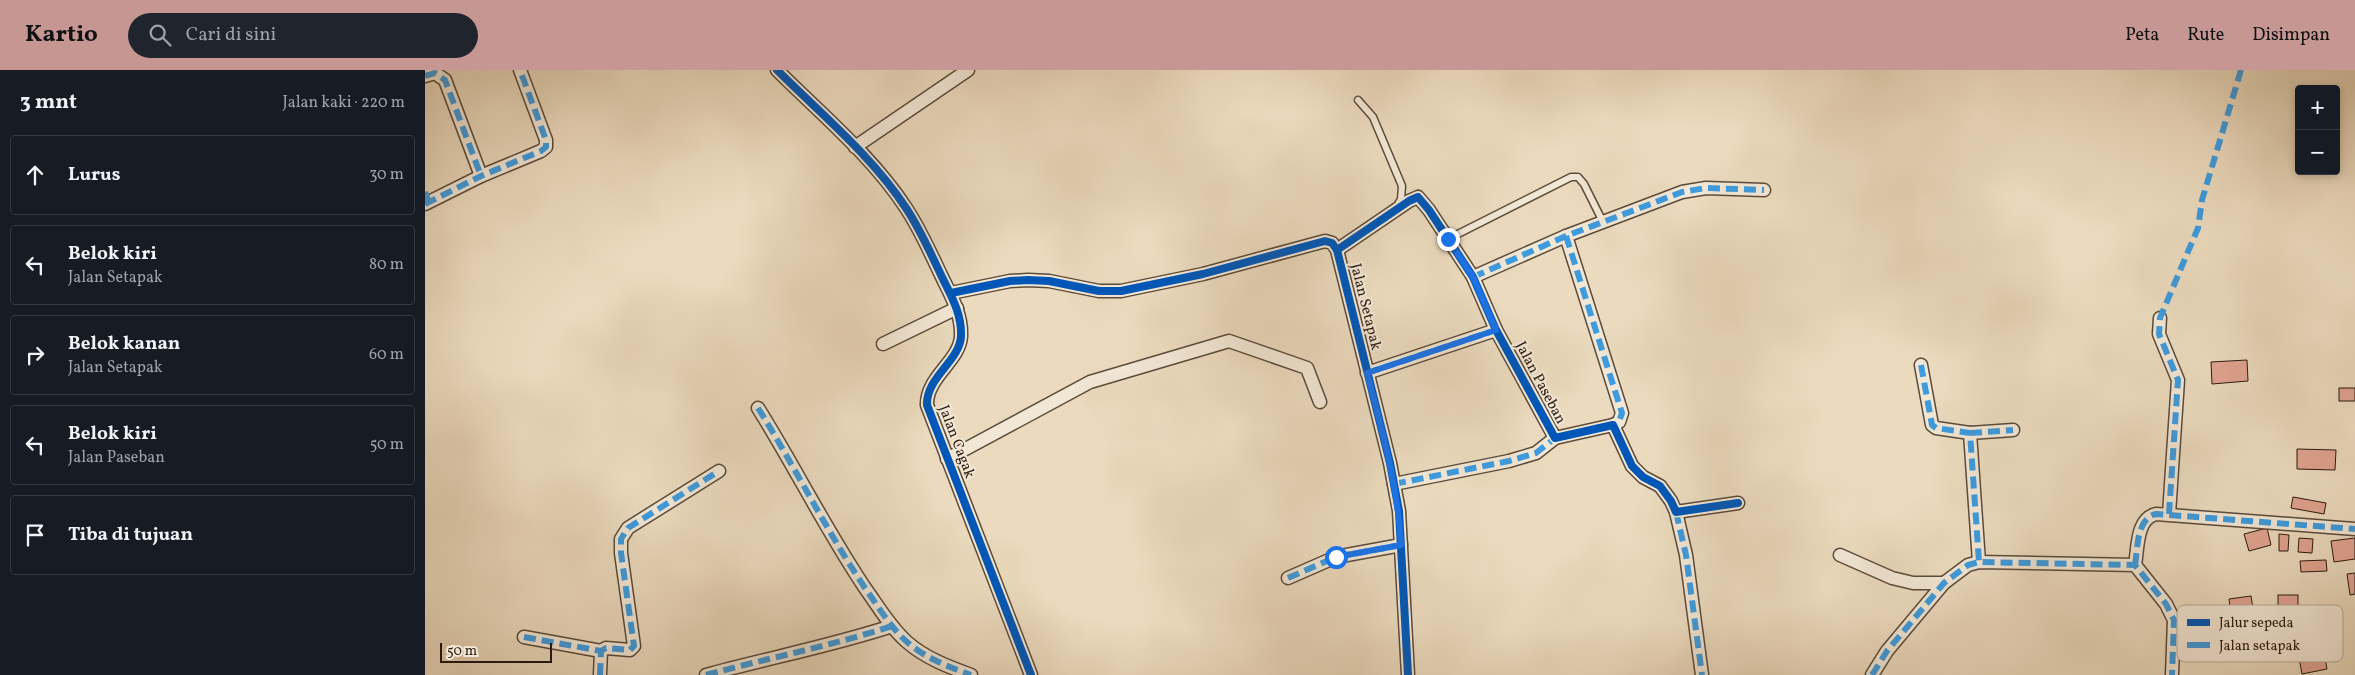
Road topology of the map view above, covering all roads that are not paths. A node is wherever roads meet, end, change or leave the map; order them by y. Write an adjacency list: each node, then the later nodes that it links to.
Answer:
1 (520, 70): 7 (street)
2 (777, 70): 6 (street, Jalan Cagak)
3 (968, 70): 6 (street)
4 (434, 73): 7 (street)
5 (1358, 100): 10 (lane)
6 (855, 147): 16 (street, Jalan Cagak)
7 (481, 176): 9 (street)
8 (1764, 190): 11 (street)
9 (426, 200)
10 (1394, 211): 13 (street, Jalan Paseban); 14 (street, Jalan Paseban)
11 (1603, 222): 12 (street); 13 (lane)
12 (1566, 236): 15 (street); 25 (street)
13 (1448, 239): 15 (street, Jalan Paseban)
14 (1337, 250): 16 (street, Jalan Setapak); 22 (street, Jalan Setapak)
15 (1473, 277): 19 (street, Jalan Paseban)
16 (951, 293): 17 (street, Jalan Cagak)
17 (957, 308): 20 (street); 29 (street, Jalan Cagak)
18 (2160, 318): 34 (street)
19 (1496, 330): 22 (street, Jalan Setapak); 28 (street, Jalan Paseban)
20 (883, 344)
21 (1921, 364): 27 (street)
22 (1367, 373): 31 (street, Jalan Setapak)
23 (1320, 402): 29 (street)
24 (758, 408): 42 (street)
25 (1613, 425): 28 (street, Jalan Paseban); 33 (street)
26 (2013, 430): 27 (street)
27 (1970, 433): 38 (street)
28 (1555, 438): 31 (street)
29 (947, 459): 48 (street, Jalan Cagak)
30 (719, 471): 44 (street)
31 (1394, 484): 36 (street, Jalan Setapak)
32 (1738, 503): 33 (street)
33 (1675, 512): 50 (street)
34 (2169, 514): 35 (street); 39 (street)
35 (2355, 529)
36 (1401, 545): 40 (street); 49 (street, Jalan Setapak)
37 (1839, 555): 41 (street)
38 (1979, 562): 39 (street); 41 (street)
39 (2135, 565): 52 (street)
40 (1288, 578)
41 (1945, 583): 51 (street)
42 (893, 626): 46 (street); 47 (street)
43 (524, 637): 44 (street)
44 (601, 651): 45 (street)
45 (600, 675)
46 (706, 675)
47 (971, 675)
48 (1031, 675)
49 (1407, 675)
50 (1701, 675)
51 (1872, 675)
52 (2172, 675)

